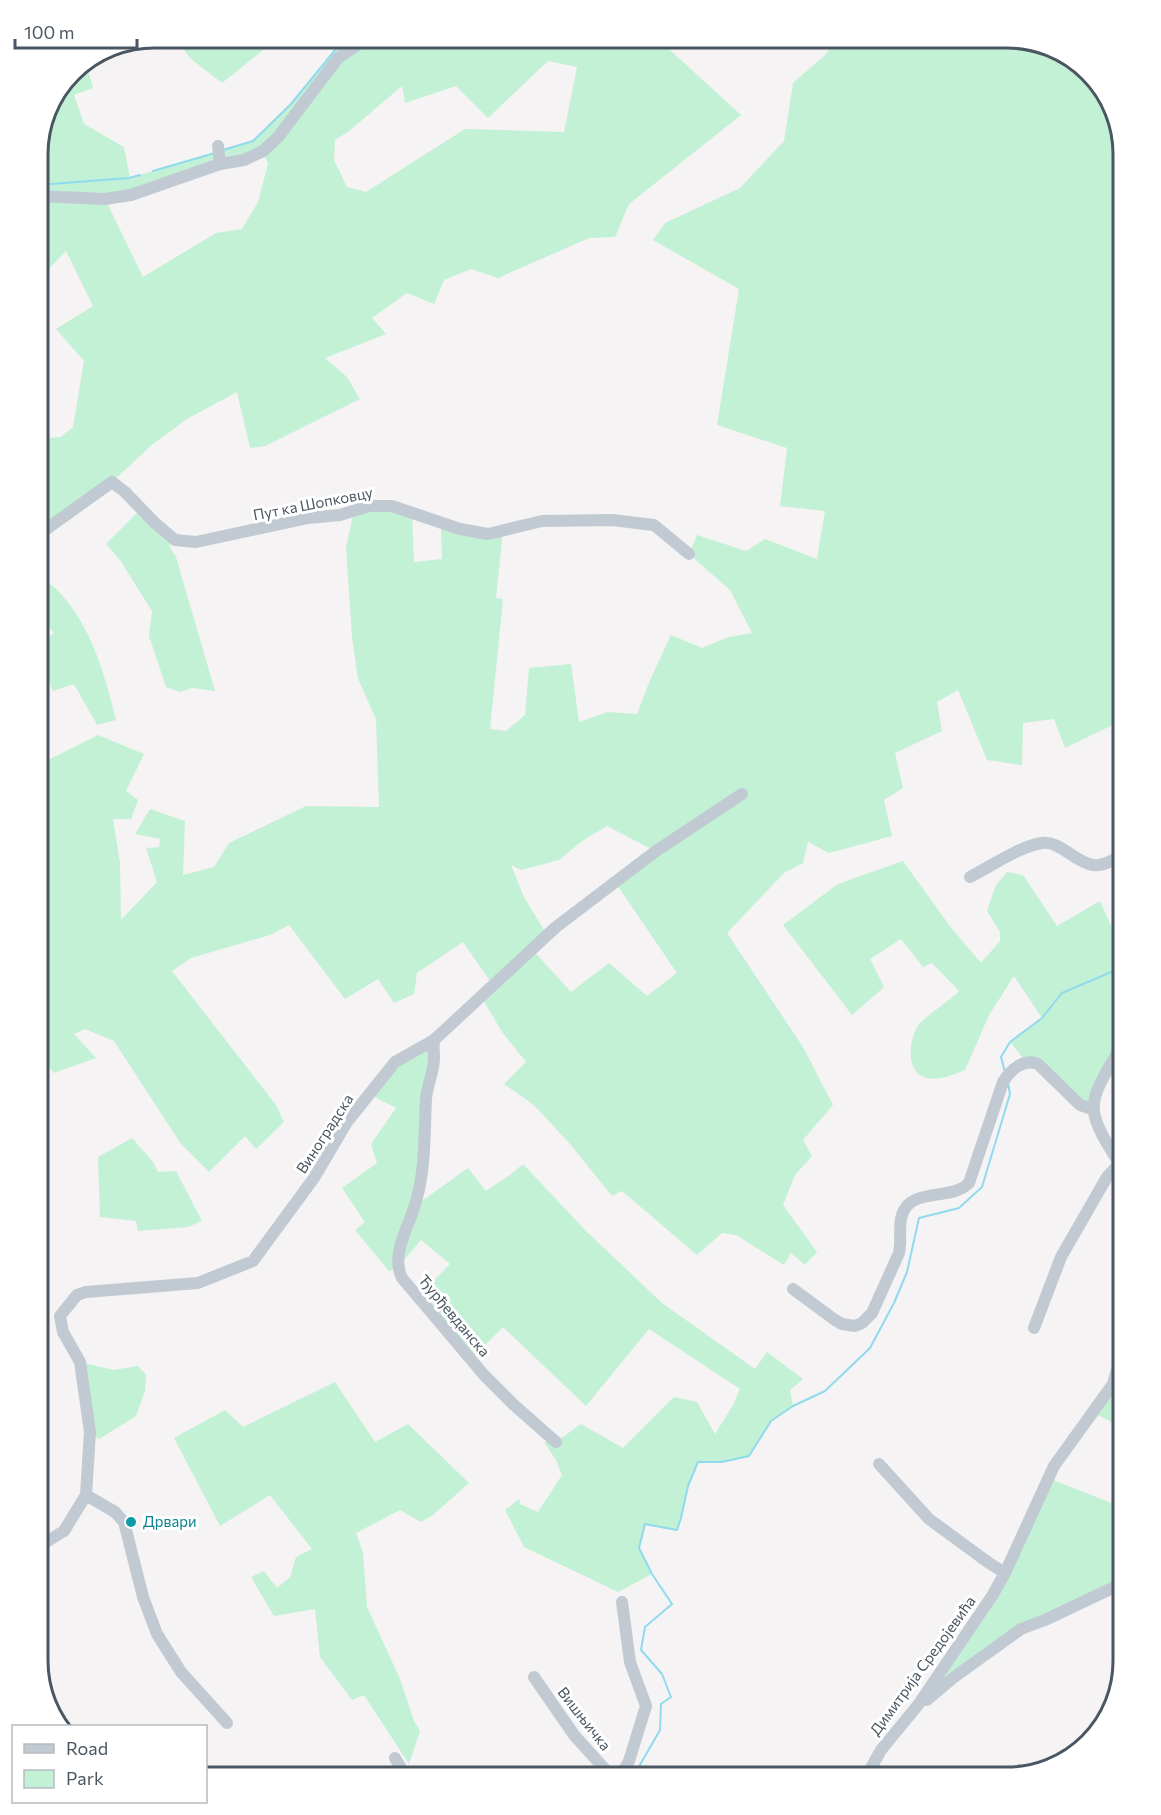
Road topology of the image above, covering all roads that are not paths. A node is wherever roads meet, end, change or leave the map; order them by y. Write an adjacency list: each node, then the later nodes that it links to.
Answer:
1 (352, 48): 2 (street)
2 (48, 196)
3 (48, 528): 4 (street, Пут ка Шопковцу)
4 (689, 554)
5 (742, 794): 8 (street, Виноградска)
6 (1113, 860): 7 (street)
7 (970, 878)
8 (434, 1040): 16 (street, Ђурђевданска); 18 (street, Виноградска)
9 (1113, 1061): 10 (street)
10 (1092, 1109): 11 (street); 13 (street)
11 (1113, 1153)
12 (1113, 1173): 14 (street)
13 (793, 1289)
14 (1034, 1328)
15 (1113, 1384): 20 (street, Димитрија Средојевића)
16 (556, 1442)
17 (879, 1464): 20 (street)
18 (86, 1495): 19 (street, Виноградска); 25 (street)
19 (48, 1541)
20 (1005, 1573): 24 (street, Димитрија Средојевића)
21 (1113, 1588): 24 (street)
22 (622, 1602): 29 (street)
23 (534, 1677): 28 (street, Вишњичка)
24 (918, 1705): 30 (street, Димитрија Средојевића)
25 (226, 1723)
26 (395, 1758): 27 (street)
27 (400, 1767)
28 (603, 1767)
29 (626, 1767)
30 (872, 1767)

